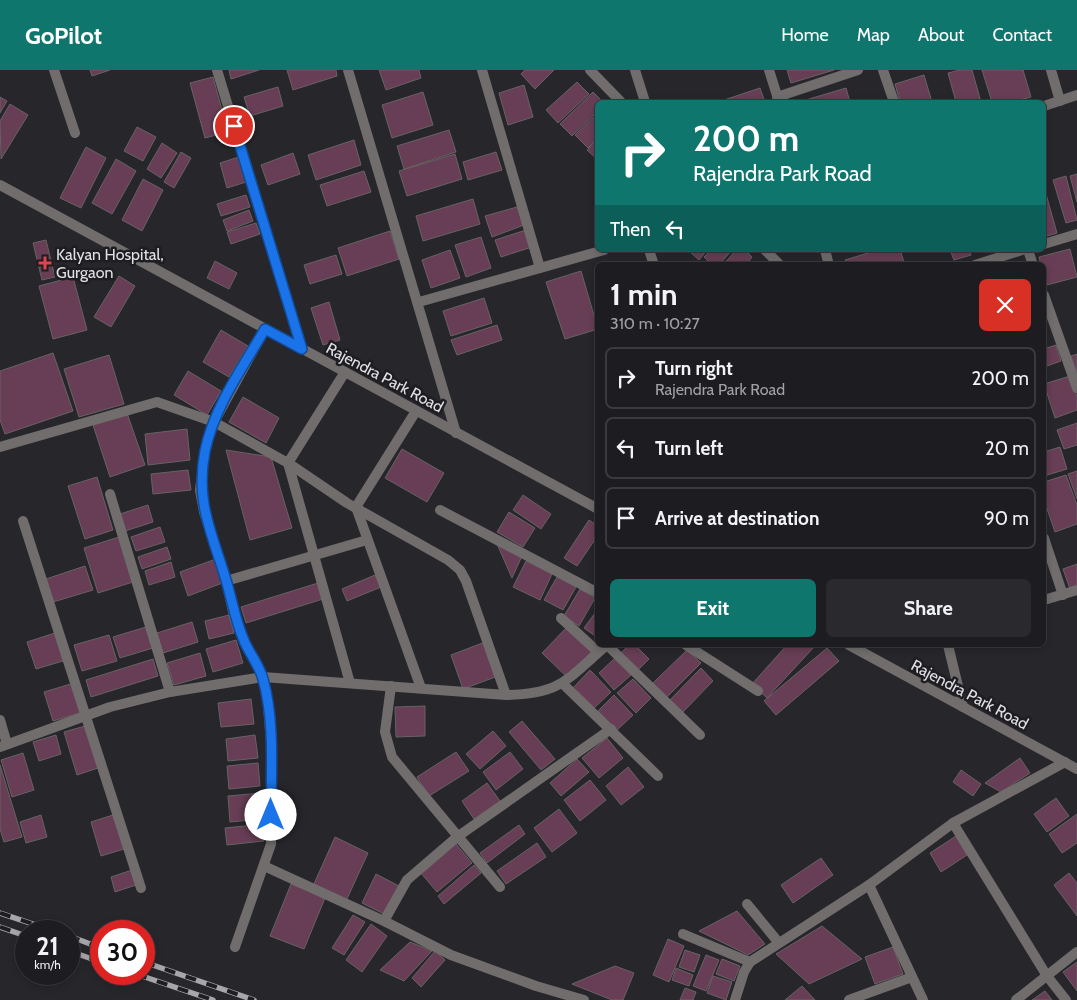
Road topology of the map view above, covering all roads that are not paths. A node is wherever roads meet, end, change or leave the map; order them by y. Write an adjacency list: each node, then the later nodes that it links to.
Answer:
1 (54, 70): 18 (street)
2 (216, 70): 31 (street)
3 (348, 70): 29 (street)
4 (482, 70): 27 (street)
5 (590, 70): 12 (street)
6 (636, 70): 13 (street)
7 (768, 70): 14 (street)
8 (858, 70): 14 (street)
9 (883, 70): 15 (street)
10 (1051, 70): 16 (street)
11 (1077, 95): 16 (street)
12 (619, 100)
13 (645, 100)
14 (778, 100)
15 (893, 100)
16 (1060, 101): 17 (street)
17 (1046, 105)
18 (75, 133)
19 (0, 186): 30 (street, Rajendra Park Road)
20 (1077, 234): 21 (street)
21 (1046, 243)
22 (597, 252): 27 (street)
23 (767, 252): 25 (street)
24 (1016, 252): 26 (street)
25 (777, 262)
26 (984, 262)
27 (540, 268): 29 (street)
28 (1046, 301): 33 (street)
29 (419, 302): 36 (street)
30 (265, 329): 31 (street, Rajendra Park Road); 35 (street)
31 (302, 349): 32 (street, Rajendra Park Road)
32 (345, 372): 34 (street, Rajendra Park Road); 38 (street)
33 (1077, 388)
34 (416, 411): 36 (street, Rajendra Park Road); 40 (street)
35 (214, 422): 37 (street); 38 (street); 47 (street)
36 (456, 433): 41 (street, Rajendra Park Road)
37 (0, 446)
38 (288, 463): 40 (street); 46 (street)
39 (110, 494): 65 (street)
40 (356, 507): 44 (street); 66 (street)
41 (595, 507)
42 (440, 510): 49 (street)
43 (23, 521): 68 (street)
44 (367, 540): 46 (street); 63 (street)
45 (1046, 544): 50 (street)
46 (314, 555): 47 (street); 60 (street)
47 (226, 581): 59 (street)
48 (1077, 590): 50 (street)
49 (595, 591)
50 (1062, 595): 51 (street)
51 (1046, 599)
52 (561, 618): 58 (street)
53 (604, 647): 58 (street)
54 (609, 647): 71 (street)
55 (689, 647): 64 (street)
56 (852, 647): 67 (street, Rajendra Park Road)
57 (948, 647): 67 (street)
58 (598, 652): 61 (street)
59 (263, 677): 60 (street); 65 (street); 78 (street)
60 (350, 683): 62 (street)
61 (563, 684): 66 (street); 70 (street)
62 (391, 686): 63 (street); 77 (street)
63 (421, 688): 66 (street)
64 (758, 691)
65 (170, 692): 68 (street)
66 (506, 695)
67 (963, 707): 73 (street, Rajendra Park Road)
68 (85, 716): 72 (street); 81 (street)
69 (0, 720): 72 (street)
70 (611, 729): 75 (street); 77 (street)
71 (700, 735)
72 (4, 746)
73 (1065, 762): 74 (street, Rajendra Park Road); 76 (street)
74 (1077, 769)
75 (658, 776)
76 (953, 823): 79 (street); 89 (street)
77 (457, 837): 80 (street); 83 (street)
78 (264, 866): 83 (street); 86 (street)
79 (869, 885): 85 (street); 90 (street)
80 (500, 887)
81 (141, 888)
82 (747, 904): 85 (street)
83 (384, 921): 91 (street)
84 (683, 934): 88 (street)
85 (779, 943): 88 (street)
86 (235, 948)
87 (1077, 952): 89 (street)
88 (750, 962): 92 (street)
89 (1047, 976): 95 (street); 96 (street)
90 (912, 977): 93 (street); 94 (street)
91 (584, 1000)
92 (735, 1000)
93 (849, 1000)
94 (923, 1000)
95 (1016, 1000)
96 (1066, 1000)

